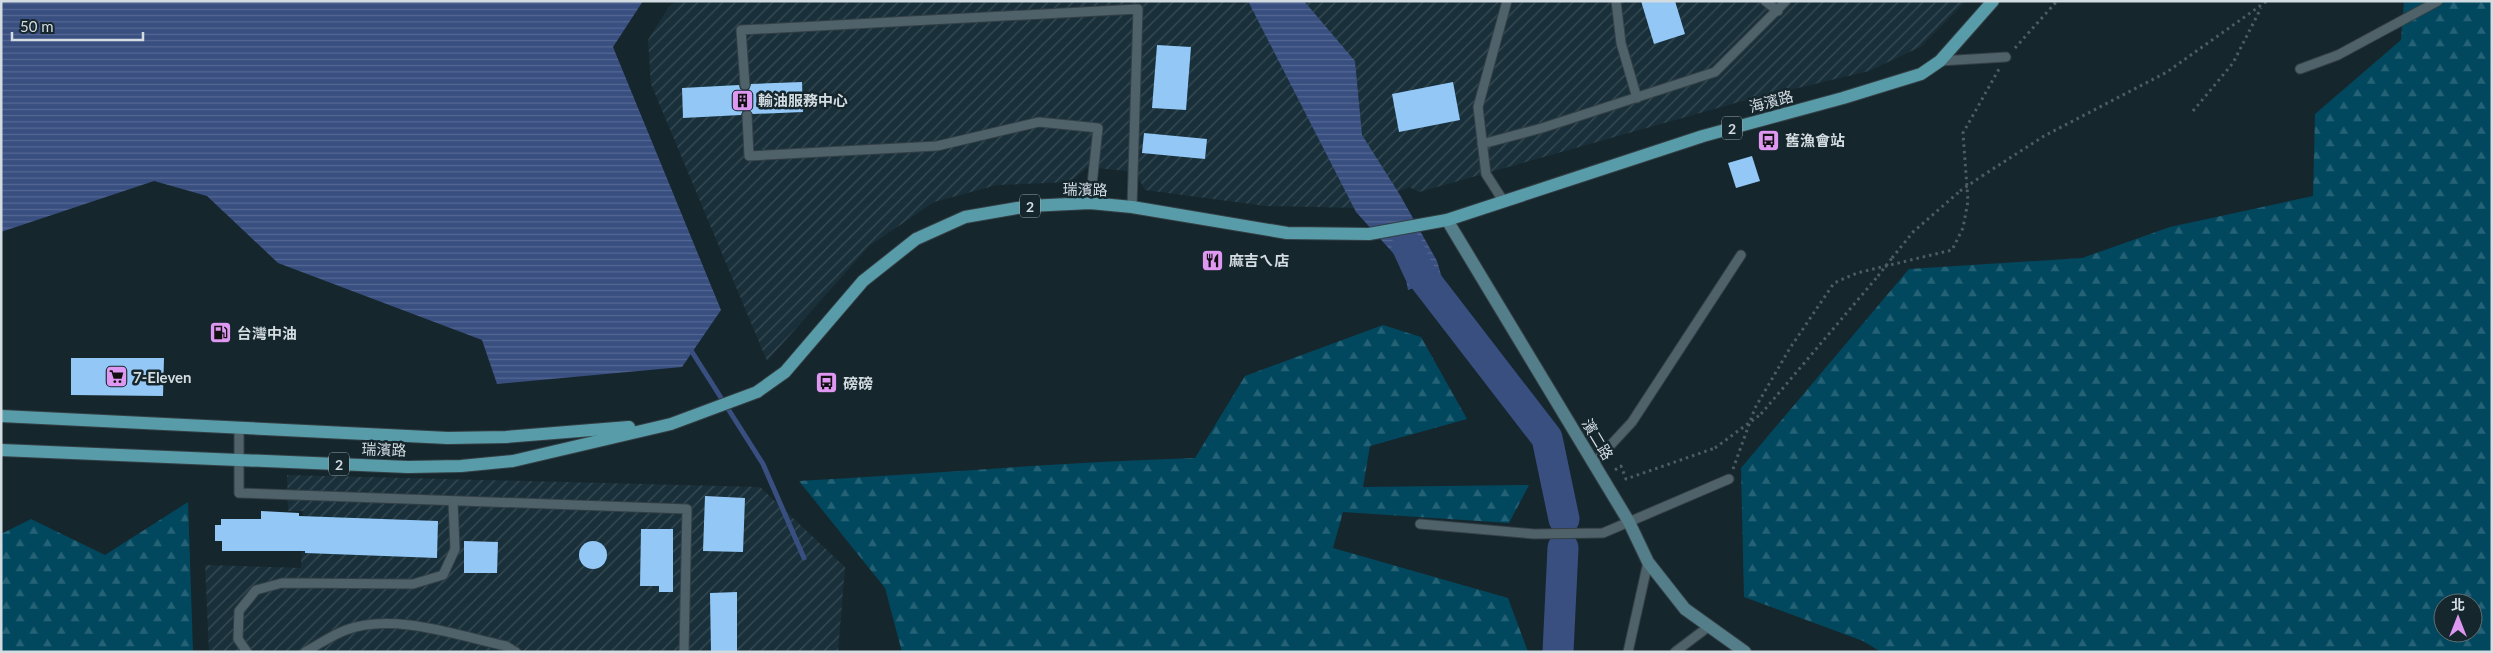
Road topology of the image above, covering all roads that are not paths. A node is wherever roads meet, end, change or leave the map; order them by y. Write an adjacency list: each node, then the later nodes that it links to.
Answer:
1 (1507, 1): 14 (lane)
2 (1616, 1): 12 (lane)
3 (1765, 1): 7 (lane)
4 (1786, 1): 7 (lane)
5 (1993, 1): 9 (main road, 海濱路 / 2)
6 (2438, 1): 10 (lane)
7 (1778, 11): 12 (lane)
8 (2006, 57): 9 (lane)
9 (1940, 61): 15 (main road, 海濱路 / 2)
10 (2300, 69)
11 (745, 85): 17 (lane)
12 (1637, 98): 14 (lane)
13 (746, 115): 16 (lane)
14 (1482, 144): 15 (lane)
15 (1504, 202): 18 (main road, 海濱路 / 2)
16 (1090, 203): 17 (main road, 瑞濱路 / 2); 21 (main road, 瑞濱路 / 2)
17 (1132, 207): 18 (main road, 瑞濱路 / 2)
18 (1447, 220): 25 (street, 濱二路)
19 (1741, 255): 25 (lane)
20 (1, 416): 22 (main road, 瑞濱路 / 2)
21 (672, 424): 22 (main road, 瑞濱路 / 2); 24 (main road, 瑞濱路 / 2)
22 (239, 428): 24 (lane)
23 (1, 450): 24 (main road, 瑞濱路 / 2)
24 (239, 460): 27 (lane)
25 (1594, 463): 28 (street, 濱二路)
26 (1729, 479): 28 (lane)
27 (453, 501): 32 (lane); 35 (lane)
28 (1629, 522): 29 (lane); 30 (street, 濱二路)
29 (1420, 524)
30 (1648, 562): 31 (street, 濱二路); 36 (lane)
31 (1708, 627): 37 (lane); 38 (street, 濱二路)
32 (247, 652)
33 (305, 652): 34 (lane)
34 (516, 652)
35 (684, 652)
36 (1628, 652)
37 (1675, 652)
38 (1745, 652)

